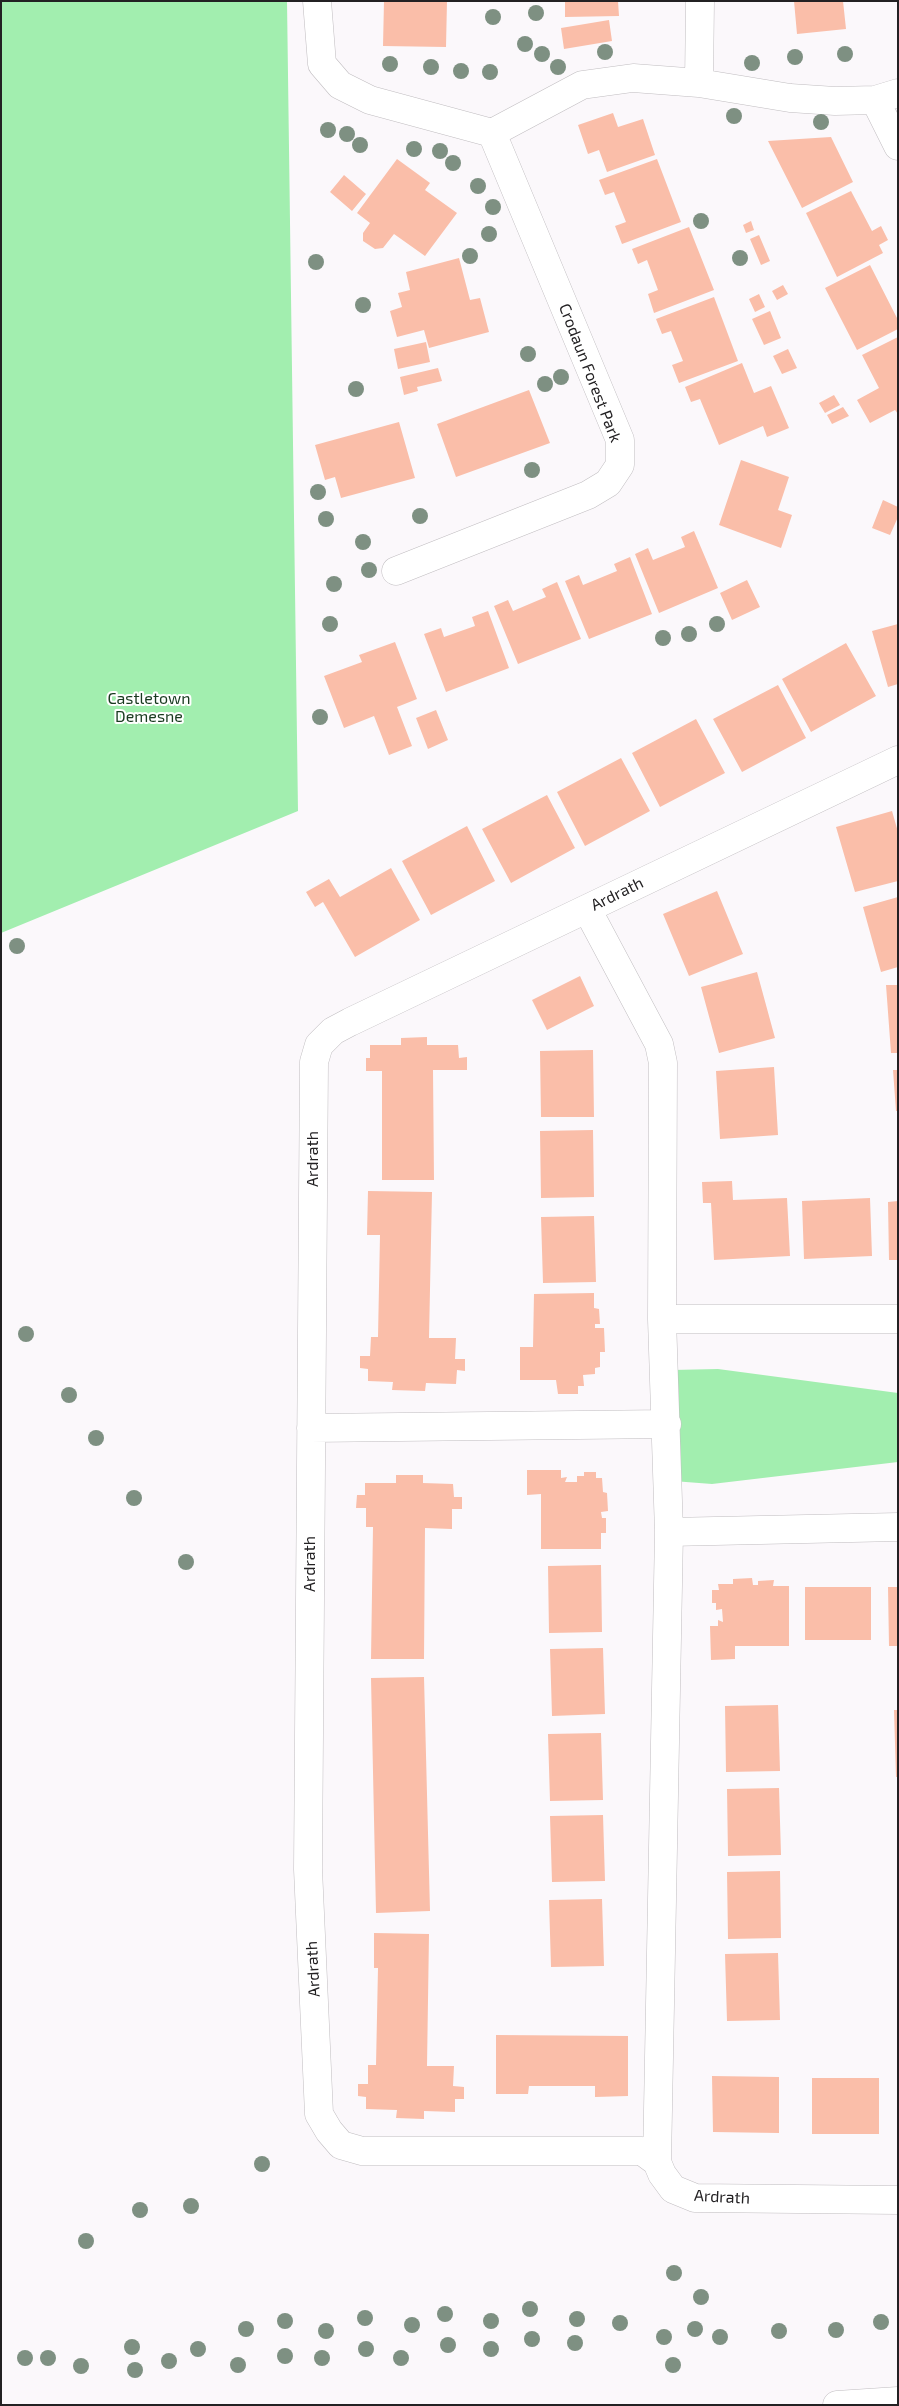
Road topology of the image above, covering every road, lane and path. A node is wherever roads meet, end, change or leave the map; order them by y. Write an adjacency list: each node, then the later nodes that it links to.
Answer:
1 (317, 1): 5 (street)
2 (700, 1): 3 (street)
3 (699, 83): 4 (street); 5 (street)
4 (886, 96): 6 (street)
5 (492, 133): 7 (street, Crodaun Forest Park)
6 (898, 146)
7 (396, 571)
8 (898, 760): 9 (street, Ardrath)
9 (587, 909): 10 (street); 13 (street, Ardrath)
10 (662, 1319): 11 (street); 12 (street)
11 (898, 1319)
12 (667, 1424): 13 (street); 15 (street)
13 (311, 1428): 16 (street, Ardrath)
14 (898, 1527): 15 (street)
15 (669, 1532): 16 (street)
16 (657, 2162): 17 (street, Ardrath)
17 (898, 2200)
18 (898, 2401): 19 (street)
19 (837, 2405)

